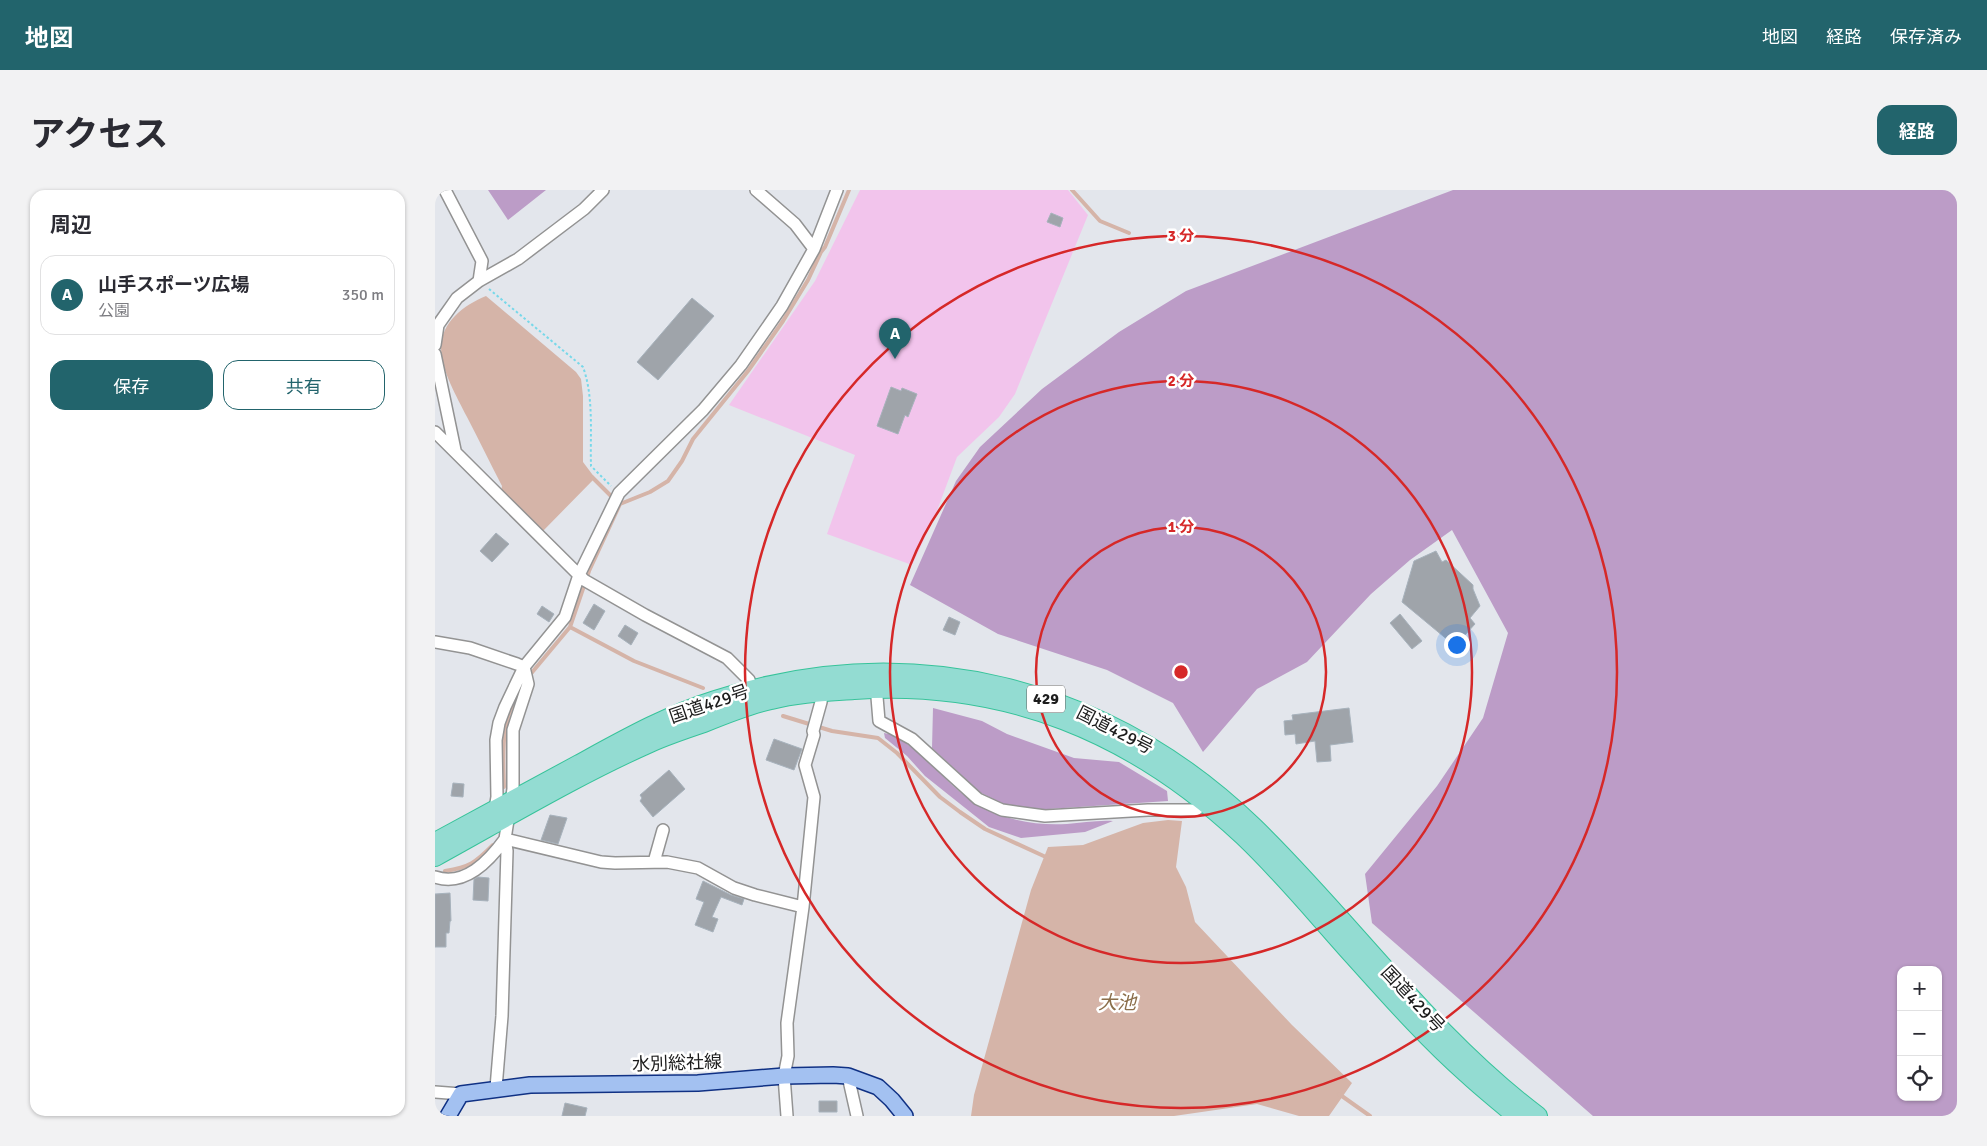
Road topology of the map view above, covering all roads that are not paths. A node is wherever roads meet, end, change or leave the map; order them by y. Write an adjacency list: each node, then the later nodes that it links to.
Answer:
1 (445, 190): 6 (street)
2 (603, 190): 6 (street)
3 (756, 190): 5 (street)
4 (837, 190): 5 (street)
5 (814, 250): 11 (street)
6 (479, 281): 7 (street)
7 (435, 345)
8 (435, 354): 10 (street)
9 (437, 435): 10 (street)
10 (455, 450): 11 (street)
11 (585, 579): 13 (street); 16 (street)
12 (435, 642): 13 (street)
13 (527, 675): 18 (street); 18 (street)
14 (875, 681): 15 (highway, 国道429号 / 429); 17 (highway, 国道429号 / 429); 17 (street)
15 (823, 684): 16 (highway, 国道429号 / 429); 25 (street)
16 (756, 696): 18 (highway, 国道429号 / 429)
17 (1211, 798): 35 (highway, 国道429号 / 429); 36 (highway, 国道429号 / 429)
18 (505, 809): 20 (street); 21 (highway, 国道429号 / 429); 22 (highway, 国道429号 / 429)
19 (663, 830): 23 (street)
20 (505, 839): 23 (street); 24 (street); 28 (street)
21 (435, 842)
22 (435, 857)
23 (654, 862): 25 (street)
24 (435, 877)
25 (803, 907): 26 (street)
26 (784, 1076): 27 (main road, 水別総社線); 28 (main road, 水別総社線); 32 (street)
27 (848, 1076): 33 (street); 34 (main road, 水別総社線)
28 (496, 1088): 30 (main road, 水別総社線)
29 (435, 1092): 30 (street)
30 (461, 1094): 31 (main road)
31 (448, 1116)
32 (787, 1116)
33 (857, 1116)
34 (905, 1116)
35 (1516, 1116)
36 (1538, 1116)

